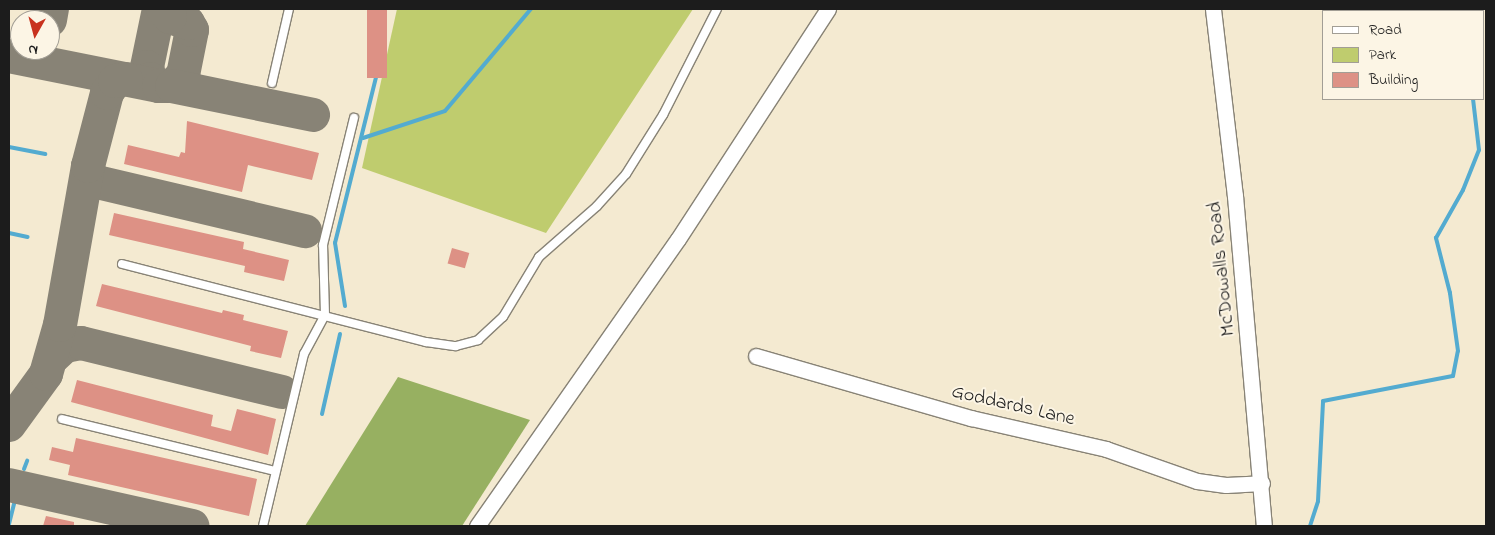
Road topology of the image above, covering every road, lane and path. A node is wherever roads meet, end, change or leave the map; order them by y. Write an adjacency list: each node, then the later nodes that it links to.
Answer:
1 (289, 9): 5 (lane)
2 (717, 9): 8 (lane)
3 (828, 9): 14 (street)
4 (1212, 9): 12 (street, McDowalls Road)
5 (272, 83)
6 (354, 118): 8 (lane)
7 (122, 264): 8 (lane)
8 (325, 315): 11 (lane)
9 (756, 356): 12 (street, Goddards Lane)
10 (62, 419): 11 (lane)
11 (275, 471): 13 (lane)
12 (1262, 483): 15 (street, McDowalls Road)
13 (263, 526)
14 (477, 526)
15 (1264, 526)

